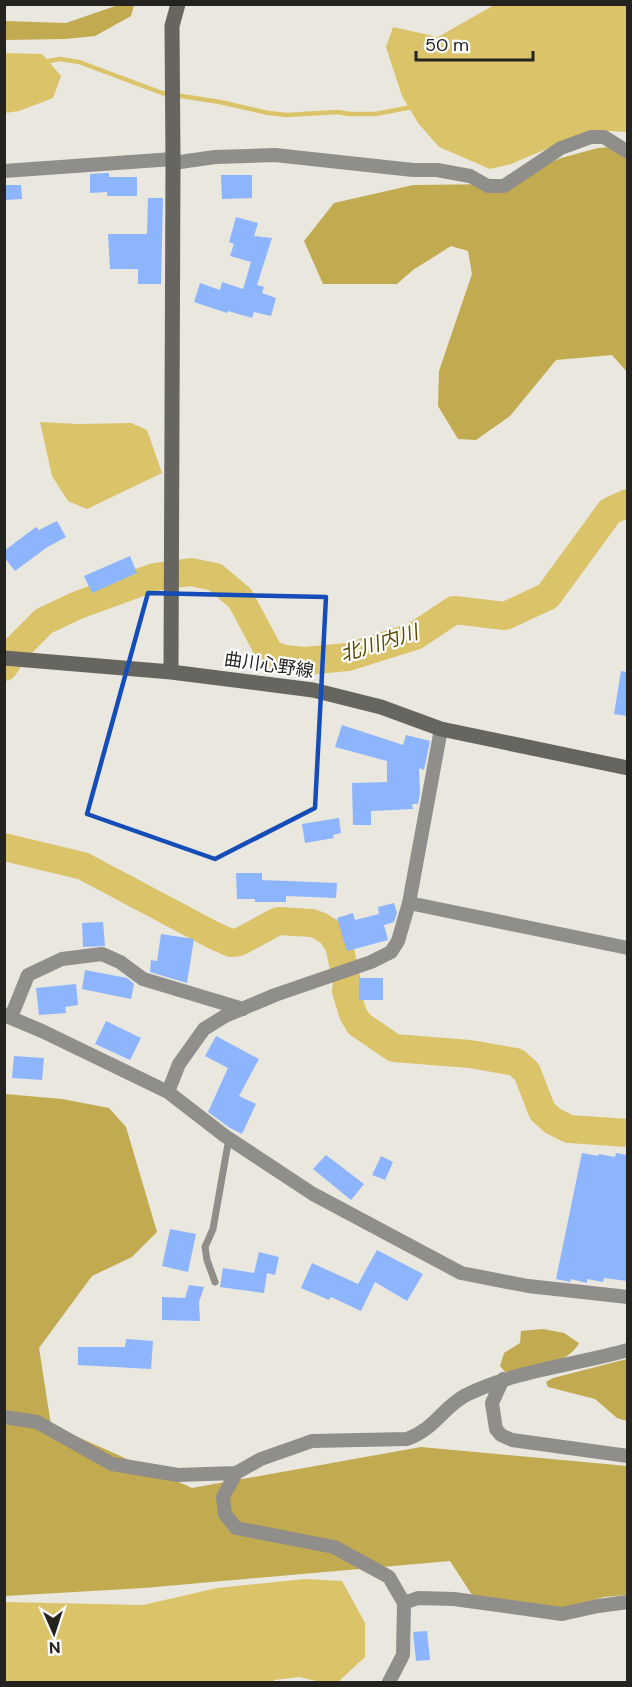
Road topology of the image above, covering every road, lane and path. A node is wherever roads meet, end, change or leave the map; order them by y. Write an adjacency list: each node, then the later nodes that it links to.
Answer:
1 (178, 4): 3 (street)
2 (627, 152): 3 (street)
3 (173, 161): 4 (street); 6 (street)
4 (4, 171)
5 (4, 658): 6 (street, 曲川心野線)
6 (171, 672): 7 (street, 曲川心野線)
7 (441, 729): 8 (street, 曲川心野線); 9 (street)
8 (627, 768)
9 (409, 903): 10 (street); 11 (street)
10 (627, 948)
11 (243, 1009): 12 (street); 13 (street)
12 (8, 1016): 13 (street)
13 (168, 1092): 14 (street)
14 (228, 1138): 15 (lane); 16 (street)
15 (215, 1282)
16 (627, 1297)
17 (627, 1350): 18 (street)
18 (503, 1379): 20 (street); 21 (street)
19 (4, 1417): 21 (street)
20 (627, 1456)
21 (236, 1473): 23 (street)
22 (627, 1602): 23 (street)
23 (404, 1603): 24 (street)
24 (389, 1683)

